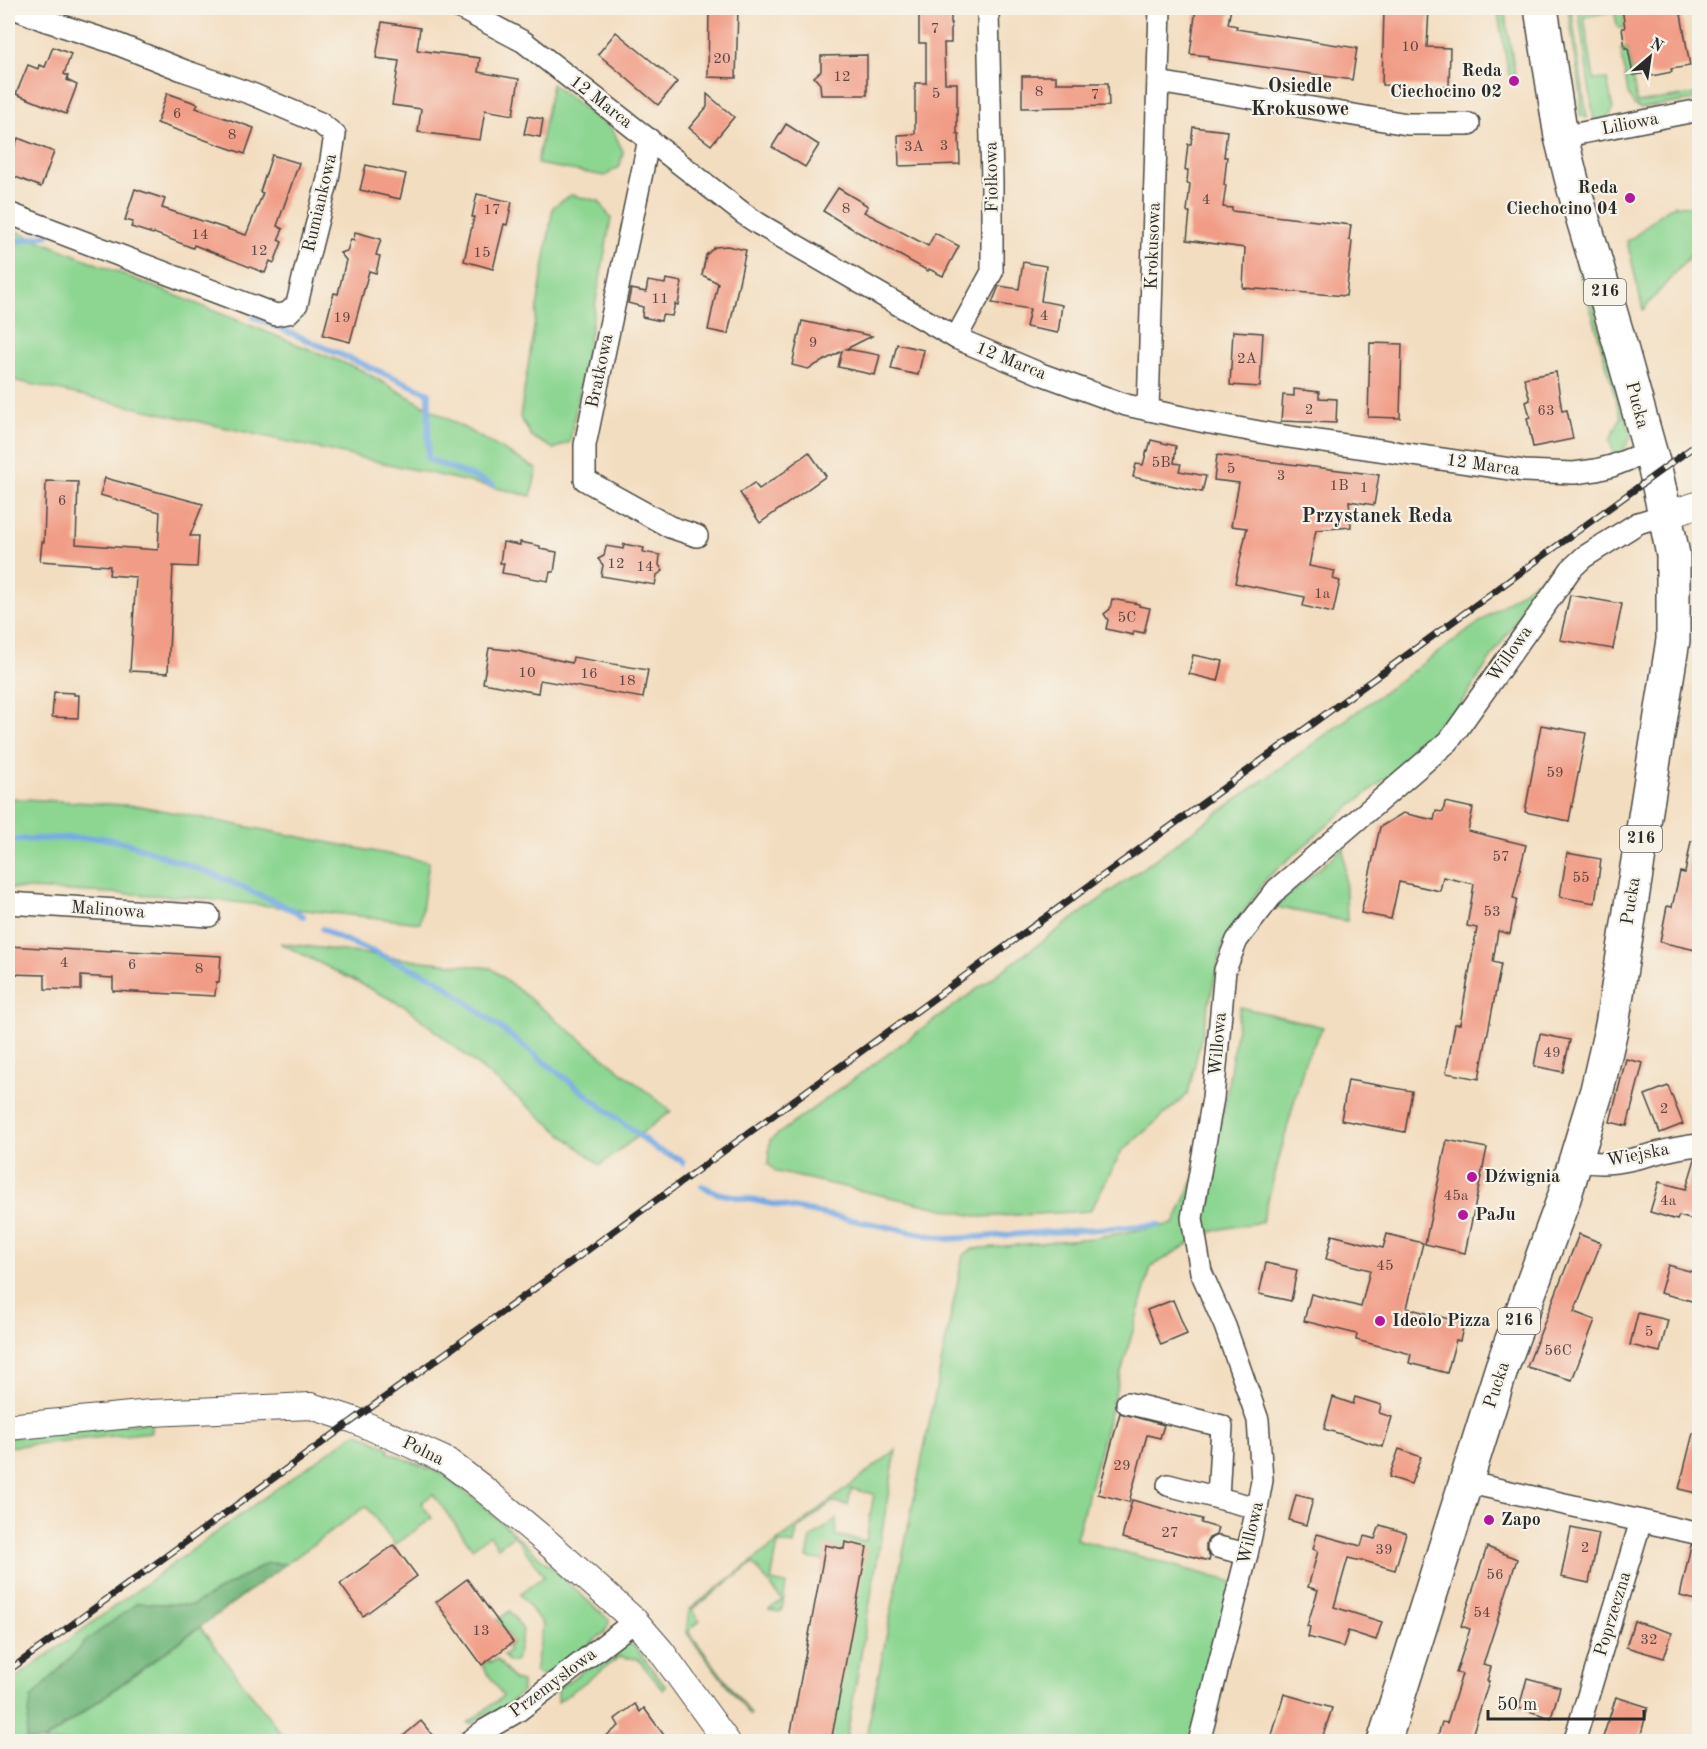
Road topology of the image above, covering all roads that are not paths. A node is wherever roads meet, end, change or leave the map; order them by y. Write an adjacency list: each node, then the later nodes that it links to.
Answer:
1 (14, 8): 11 (street, Rumiankowa)
2 (460, 8): 10 (street, 12 Marca)
3 (986, 8): 12 (street, Fiołkowa)
4 (1160, 8): 6 (street, Krokusowa)
5 (1541, 8): 9 (main road, Pucka / 216)
6 (1158, 82): 8 (street); 13 (street, Krokusowa)
7 (1700, 110): 9 (street, Liliowa)
8 (1469, 124)
9 (1561, 137): 14 (main road, Pucka / 216)
10 (649, 139): 12 (street, 12 Marca); 17 (street, Bratkowa)
11 (8, 213)
12 (956, 338): 13 (street, 12 Marca)
13 (1148, 410): 14 (street, 12 Marca)
14 (1650, 451): 16 (main road, Pucka / 216)
15 (1700, 504): 16 (street)
16 (1665, 515): 21 (main road, Pucka / 216); 27 (street, Willowa)
17 (697, 536)
18 (8, 903): 19 (street, Malinowa)
19 (209, 916)
20 (1700, 1145): 21 (street, Wiejska)
21 (1576, 1160): 24 (main road, Pucka / 216)
22 (1127, 1403): 26 (street)
23 (8, 1427): 32 (street, Polna)
24 (1465, 1482): 28 (street); 36 (main road, Pucka / 216)
25 (1168, 1485): 26 (street)
26 (1218, 1497): 27 (street)
27 (1257, 1508): 31 (street, Willowa)
28 (1641, 1521): 29 (street); 37 (street, Poprzeczna)
29 (1700, 1534)
30 (1218, 1547): 31 (street)
31 (1246, 1554): 35 (street, Willowa)
32 (634, 1621): 33 (street, Przemysłowa); 34 (street, Polna)
33 (469, 1742)
34 (727, 1742)
35 (1199, 1742)
36 (1384, 1742)
37 (1574, 1742)

